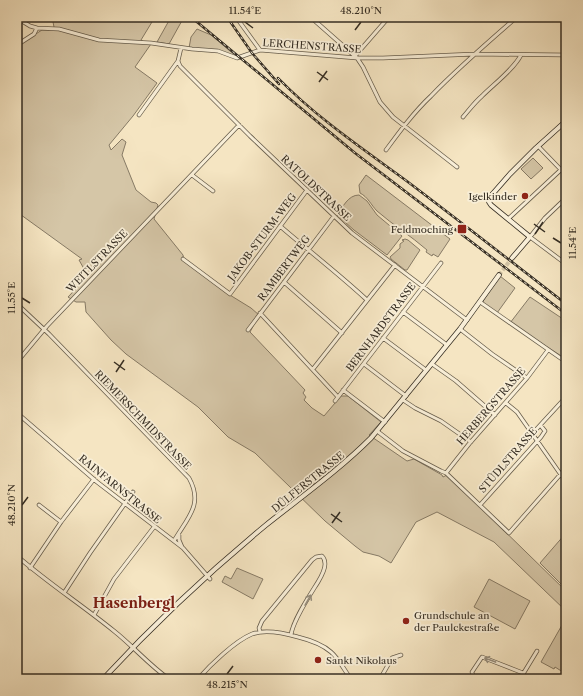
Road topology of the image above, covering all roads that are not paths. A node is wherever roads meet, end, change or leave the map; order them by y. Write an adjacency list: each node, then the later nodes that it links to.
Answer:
1 (236, 17): 9 (street)
2 (389, 17): 13 (street)
3 (517, 17): 10 (street)
4 (17, 18): 6 (street, LERCHENSTRASSE)
5 (316, 21): 13 (street)
6 (37, 28): 7 (street); 8 (street, LERCHENSTRASSE)
7 (17, 45)
8 (181, 48): 9 (street, LERCHENSTRASSE); 14 (street)
9 (260, 50): 13 (street, LERCHENSTRASSE)
10 (475, 54): 11 (street, LERCHENSTRASSE); 13 (street, LERCHENSTRASSE); 19 (street)
11 (521, 54): 12 (street, LERCHENSTRASSE); 16 (street)
12 (566, 56)
13 (356, 57): 19 (street)
14 (178, 61): 15 (street); 18 (street, RATOLDSTRASSE)
15 (139, 115)
16 (463, 117)
17 (566, 121): 20 (main road)
18 (238, 125): 25 (street, WEITLSTRASSE); 27 (street, RATOLDSTRASSE)
19 (404, 126): 21 (street); 23 (street)
20 (538, 146): 24 (street); 31 (main road)
21 (386, 150)
22 (566, 165): 24 (street)
23 (457, 167)
24 (561, 170): 26 (street); 31 (street)
25 (192, 174): 28 (street); 50 (street, WEITLSTRASSE)
26 (566, 175)
27 (307, 190): 30 (street, RATOLDSTRASSE); 32 (street, JAKOB-STURM-WEG)
28 (212, 191)
29 (566, 198): 33 (street)
30 (334, 216): 34 (street, RAMBERTWEG); 39 (street, RATOLDSTRASSE)
31 (508, 219): 33 (main road)
32 (280, 226): 34 (street); 36 (street, JAKOB-STURM-WEG)
33 (530, 237): 35 (main road); 38 (street)
34 (308, 250): 41 (street, RAMBERTWEG); 43 (street)
35 (512, 258)
36 (183, 259)
37 (441, 263): 42 (street, BERNHARDSTRASSE)
38 (566, 264)
39 (395, 265): 42 (street, RATOLDSTRASSE); 43 (street)
40 (498, 275): 44 (main road, DÜLFERSTRASSE)
41 (284, 282): 47 (street, RAMBERTWEG); 52 (street)
42 (423, 286): 46 (street, BERNHARDSTRASSE); 48 (street, RATOLDSTRASSE)
43 (367, 300): 52 (street)
44 (480, 302): 48 (main road, DÜLFERSTRASSE); 55 (street)
45 (17, 304): 50 (street, RIEMERSCHMIDSTRASSE)
46 (403, 312): 53 (street, BERNHARDSTRASSE); 54 (street)
47 (260, 313): 51 (street, RAMBERTWEG); 60 (street)
48 (467, 320): 49 (main road, DÜLFERSTRASSE)
49 (460, 329): 54 (main road, DÜLFERSTRASSE); 62 (street)
50 (44, 330): 56 (street, WEITLSTRASSE); 88 (street, RIEMERSCHMIDSTRASSE)
51 (248, 330)
52 (342, 333): 60 (street)
53 (383, 338): 58 (street, BERNHARDSTRASSE); 61 (street)
54 (447, 345): 59 (main road, DÜLFERSTRASSE)
55 (548, 350): 57 (street); 62 (street, HERBERGSTRASSE)
56 (17, 362)
57 (566, 362)
58 (364, 364): 63 (street, BERNHARDSTRASSE); 66 (street)
59 (432, 364): 61 (main road, DÜLFERSTRASSE); 70 (street)
60 (313, 369): 64 (street)
61 (426, 370): 66 (main road, DÜLFERSTRASSE)
62 (527, 378): 68 (street, HERBERGSTRASSE)
63 (343, 390): 64 (street, BERNHARDSTRASSE); 71 (street)
64 (338, 397): 67 (street, BERNHARDSTRASSE)
65 (566, 397): 72 (street, STÜDLSTRASSE)
66 (404, 398): 71 (main road, DÜLFERSTRASSE); 76 (street)
67 (335, 401)
68 (506, 403): 70 (street, HERBERGSTRASSE); 74 (street)
69 (17, 413): 80 (street, RAINFARNSTRASSE)
70 (495, 415): 76 (street, HERBERGSTRASSE)
71 (385, 422): 73 (main road, DÜLFERSTRASSE)
72 (541, 426): 74 (street, STÜDLSTRASSE); 75 (street, STÜDLSTRASSE)
73 (377, 431): 78 (street); 93 (main road, DÜLFERSTRASSE)
74 (532, 434): 75 (street)
75 (537, 441): 79 (street); 85 (street, STÜDLSTRASSE)
76 (471, 442): 78 (street, HERBERGSTRASSE)
77 (566, 468): 79 (street)
78 (446, 473): 85 (street)
79 (560, 474): 81 (street); 85 (street)
80 (94, 479): 83 (street, RAINFARNSTRASSE); 86 (street)
81 (566, 482)
82 (133, 492): 83 (street)
83 (124, 504): 87 (street, RAINFARNSTRASSE); 94 (street)
84 (39, 505): 86 (street)
85 (480, 505)
86 (61, 522): 92 (street)
87 (154, 527): 89 (street, RAINFARNSTRASSE); 95 (street)
88 (179, 533): 89 (street, RIEMERSCHMIDSTRASSE); 90 (street)
89 (174, 541): 90 (street, RAINFARNSTRASSE)
90 (183, 548): 93 (street, RAINFARNSTRASSE)
91 (17, 556): 92 (street)
92 (30, 568): 94 (street)
93 (209, 578): 98 (main road, DÜLFERSTRASSE)
94 (64, 593): 95 (street)
95 (94, 615): 98 (street)
96 (260, 632): 97 (street); 97 (street, one-way to 96); 104 (street)
97 (291, 635): 105 (street)
98 (133, 647): 102 (main road, DÜLFERSTRASSE); 103 (street)
99 (536, 651): 101 (street)
100 (401, 655): 106 (street)
101 (523, 673): 107 (street, one-way to 107); 108 (street)
102 (103, 679)
103 (169, 679)
104 (198, 679)
105 (351, 679)
106 (380, 679)
107 (477, 679)
108 (520, 679)

